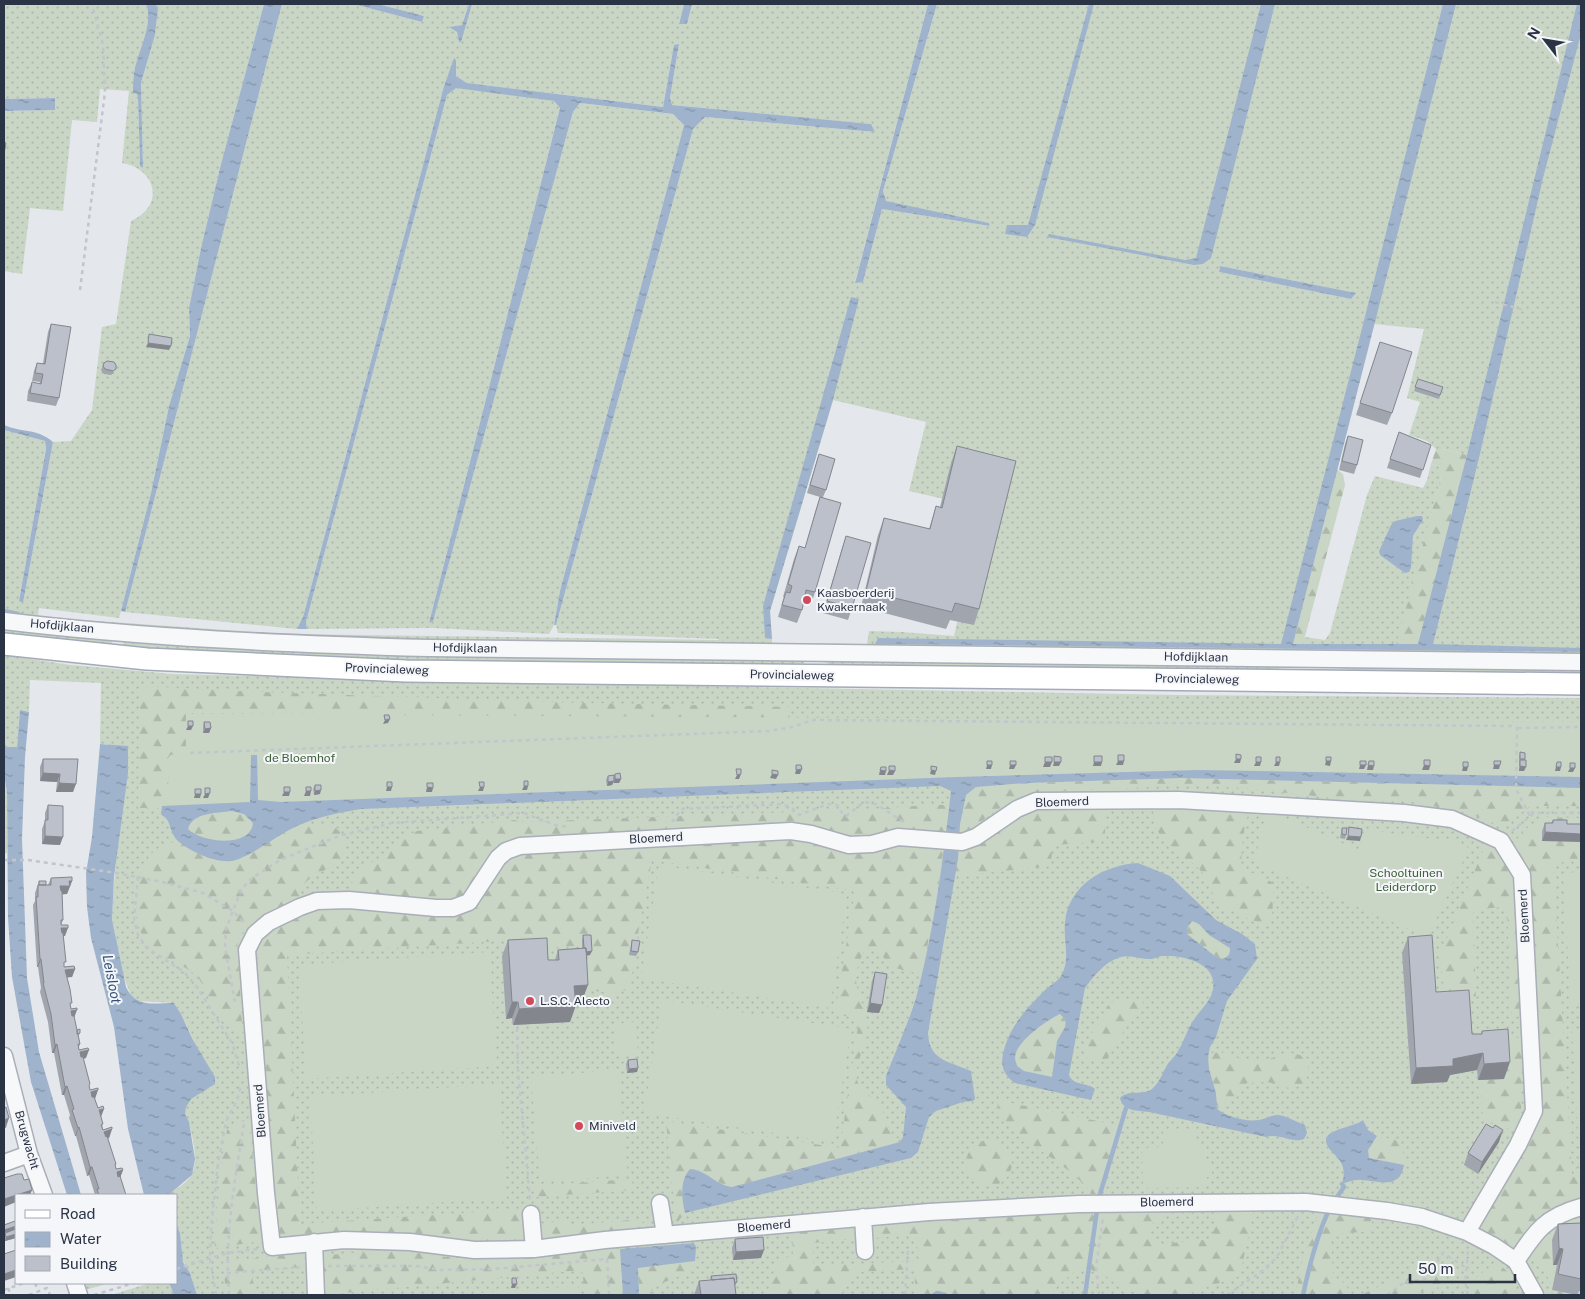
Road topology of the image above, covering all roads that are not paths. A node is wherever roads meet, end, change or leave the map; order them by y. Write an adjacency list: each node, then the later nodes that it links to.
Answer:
1 (4, 621): 2 (street, Hofdijklaan)
2 (120, 632): 4 (street, Hofdijklaan); 5 (street)
3 (4, 644): 5 (main road, Provincialeweg)
4 (810, 652): 6 (street, Hofdijklaan); 7 (street)
5 (117, 656): 7 (main road, Provincialeweg)
6 (1581, 662)
7 (809, 675): 8 (main road, Provincialeweg)
8 (1581, 684)
9 (4, 1056): 10 (street, Brugwacht)
10 (29, 1154): 11 (street); 12 (street, Brugwacht)
11 (4, 1163)
12 (44, 1194)
13 (660, 1203): 18 (street)
14 (1581, 1207): 22 (street)
15 (531, 1214): 20 (street)
16 (863, 1217): 17 (street, Bloemerd); 18 (street, Bloemerd); 21 (street)
17 (1467, 1232): 19 (street, Bloemerd); 22 (street, Bloemerd)
18 (665, 1235): 20 (street, Bloemerd)
19 (314, 1242): 20 (street, Bloemerd); 23 (street)
20 (534, 1249)
21 (865, 1251)
22 (1516, 1261): 24 (street, Bloemerd)
23 (316, 1295)
24 (1535, 1295)

